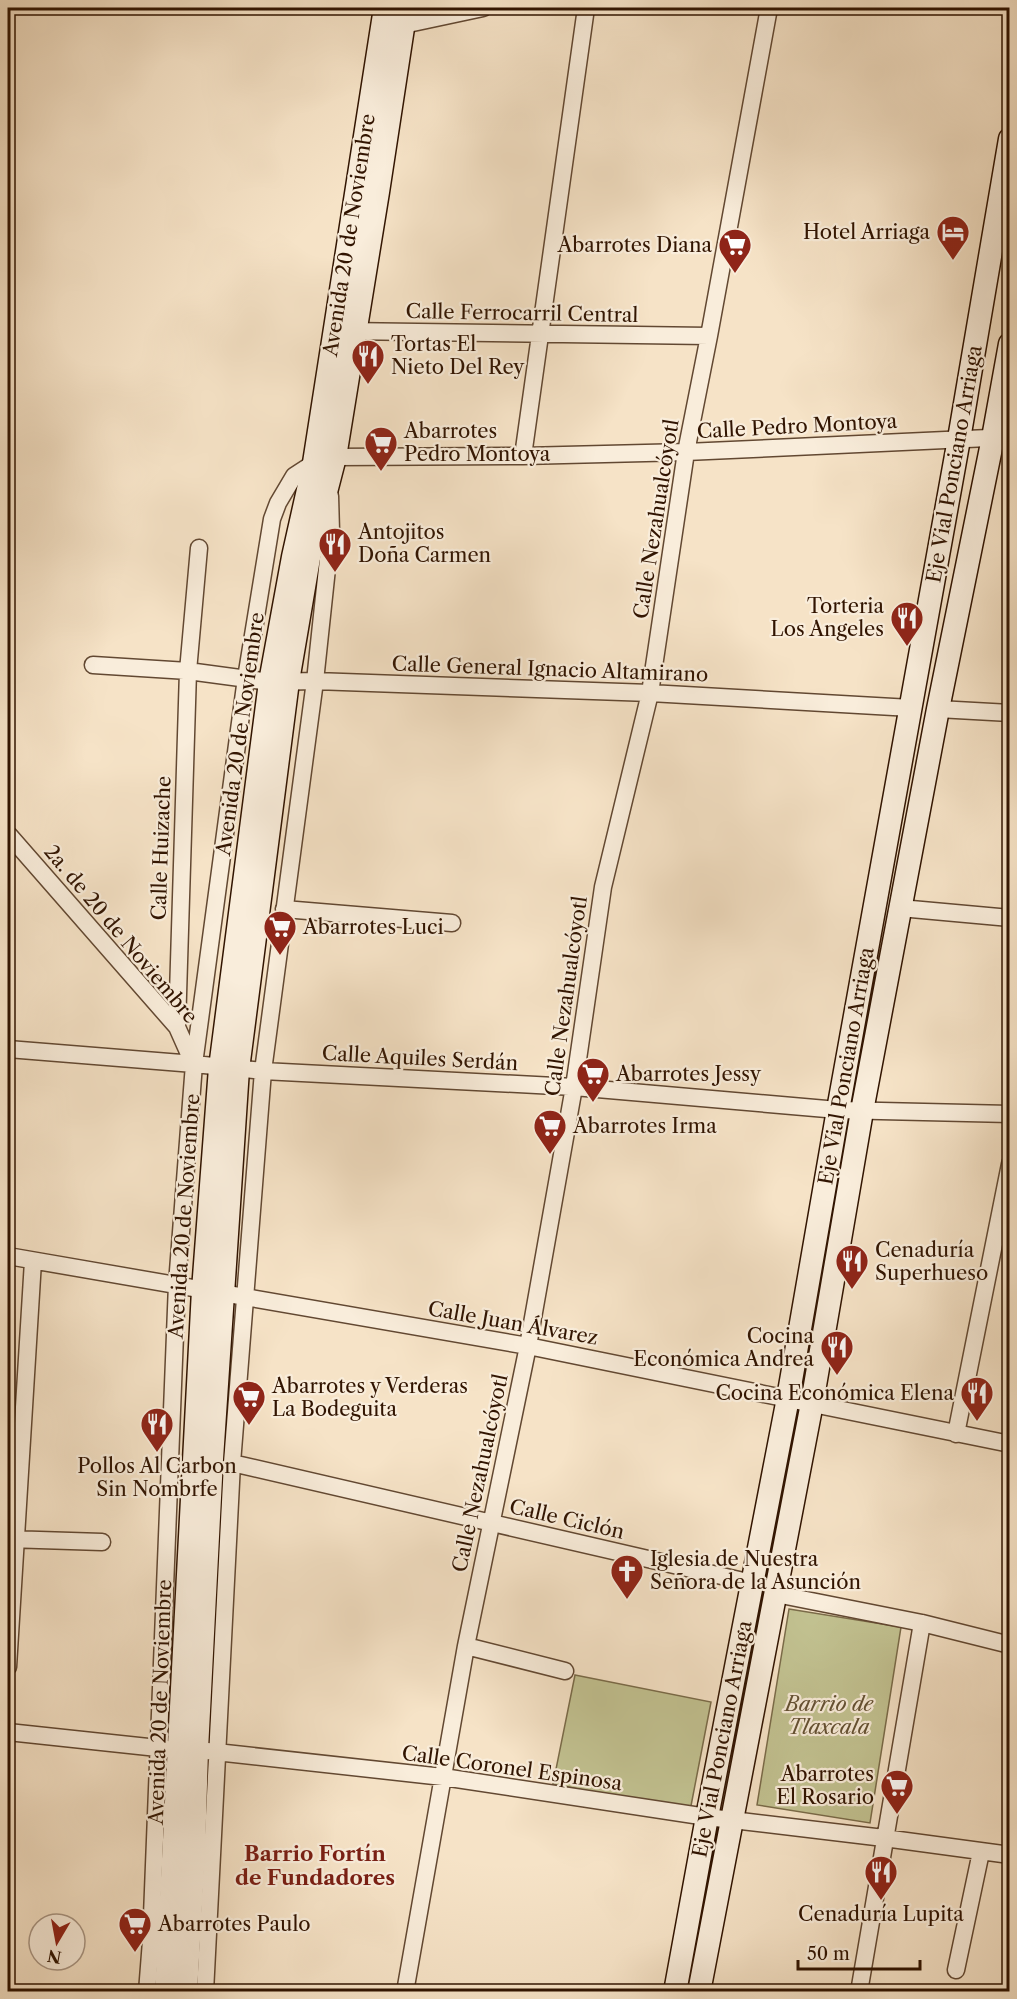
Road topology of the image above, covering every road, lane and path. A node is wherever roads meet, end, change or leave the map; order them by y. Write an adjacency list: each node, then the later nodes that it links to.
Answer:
1 (483, 8): 4 (street)
2 (586, 8): 7 (street)
3 (769, 8): 8 (street, Calle Nezahualcóyotl)
4 (394, 17): 6 (main road, Avenida 20 de Noviembre)
5 (1010, 139): 11 (main road, Eje Vial Ponciano Arriaga)
6 (345, 331): 7 (street, Calle Ferrocarril Central); 14 (main road, Avenida 20 de Noviembre)
7 (540, 335): 8 (street, Calle Ferrocarril Central); 13 (street)
8 (709, 336): 12 (street, Calle Nezahualcóyotl)
9 (1010, 344): 10 (main road, Eje Vial Ponciano Arriaga)
10 (1001, 438): 11 (street, Calle Pedro Montoya); 24 (main road, Eje Vial Ponciano Arriaga)
11 (959, 440): 12 (street, Calle Pedro Montoya); 23 (main road, Eje Vial Ponciano Arriaga)
12 (686, 452): 13 (street, Calle Pedro Montoya); 22 (street, Calle Nezahualcóyotl)
13 (523, 456): 14 (street, Calle Pedro Montoya)
14 (325, 460): 15 (main road, Avenida 20 de Noviembre); 19 (street, Avenida 20 de Noviembre); 21 (main road, Avenida 20 de Noviembre)
15 (329, 483): 20 (street, Avenida 20 de Noviembre); 21 (main road, Avenida 20 de Noviembre)
16 (199, 548): 18 (street, Calle Huizache)
17 (93, 665): 18 (street, Calle General Ignacio Altamirano)
18 (188, 671): 19 (street, Calle General Ignacio Altamirano); 31 (street, Calle Huizache)
19 (246, 678): 21 (street, Calle General Ignacio Altamirano); 33 (street, Avenida 20 de Noviembre)
20 (315, 681): 21 (street, Calle General Ignacio Altamirano); 22 (street, Calle General Ignacio Altamirano); 28 (street, Avenida 20 de Noviembre)
21 (279, 682): 34 (main road, Avenida 20 de Noviembre)
22 (650, 693): 23 (street, Calle General Ignacio Altamirano); 36 (street, Calle Nezahualcóyotl)
23 (911, 708): 37 (main road, Eje Vial Ponciano Arriaga)
24 (938, 709): 25 (street); 27 (main road, Eje Vial Ponciano Arriaga)
25 (1010, 713)
26 (9, 835): 31 (street, 2a. de 20 de Noviembre)
27 (900, 908): 29 (street); 38 (main road, Eje Vial Ponciano Arriaga)
28 (284, 909): 30 (street); 35 (street, Avenida 20 de Noviembre)
29 (1010, 918)
30 (452, 922)
31 (177, 1027): 33 (street, 2a. de 20 de Noviembre)
32 (8, 1049): 33 (street, Calle Aquiles Serdán)
33 (194, 1064): 34 (street, Calle Aquiles Serdán); 43 (street, Avenida 20 de Noviembre)
34 (229, 1069): 35 (street, Calle Aquiles Serdán); 44 (main road, Avenida 20 de Noviembre)
35 (263, 1071): 36 (street, Calle Aquiles Serdán); 45 (street, Avenida 20 de Noviembre)
36 (574, 1087): 37 (street, Calle Aquiles Serdán); 46 (street, Calle Nezahualcóyotl)
37 (838, 1110): 38 (street, Calle Aquiles Serdán); 47 (main road, Eje Vial Ponciano Arriaga)
38 (862, 1111): 39 (street, Calle Aquiles Serdán); 48 (main road, Eje Vial Ponciano Arriaga)
39 (1010, 1114)
40 (1010, 1164): 49 (street)
41 (8, 1256): 42 (street, Calle Juan Álvarez)
42 (33, 1261): 43 (street, Calle Juan Álvarez); 53 (street)
43 (177, 1284): 44 (street, Calle Juan Álvarez); 63 (street, Avenida 20 de Noviembre)
44 (213, 1292): 45 (street, Calle Juan Álvarez); 63 (main road, Avenida 20 de Noviembre)
45 (245, 1297): 46 (street, Calle Juan Álvarez); 51 (street, Avenida 20 de Noviembre)
46 (528, 1346): 47 (street, Calle Juan Álvarez); 52 (street, Calle Nezahualcóyotl)
47 (788, 1398): 48 (street, Calle Juan Álvarez); 55 (main road, Eje Vial Ponciano Arriaga)
48 (812, 1403): 49 (street, Calle Juan Álvarez); 56 (main road, Eje Vial Ponciano Arriaga)
49 (956, 1434): 50 (street, Calle Juan Álvarez)
50 (1010, 1444)
51 (232, 1463): 52 (street, Calle Ciclón); 63 (street, Avenida 20 de Noviembre)
52 (491, 1523): 55 (street, Calle Ciclón); 59 (street, Calle Nezahualcóyotl)
53 (12, 1539): 54 (street); 60 (street)
54 (102, 1542)
55 (752, 1583): 65 (main road, Eje Vial Ponciano Arriaga)
56 (776, 1594): 57 (street); 66 (main road, Eje Vial Ponciano Arriaga)
57 (922, 1623): 58 (street); 67 (street)
58 (1010, 1645)
59 (466, 1646): 61 (street); 64 (street, Calle Nezahualcóyotl)
60 (8, 1667)
61 (566, 1671)
62 (8, 1732): 63 (street, Calle Coronel Espinosa)
63 (188, 1750): 64 (street, Calle Coronel Espinosa); 71 (street, Avenida 20 de Noviembre); 72 (main road, Avenida 20 de Noviembre); 73 (main road, Avenida 20 de Noviembre); 74 (street, Avenida 20 de Noviembre)
64 (443, 1777): 65 (street, Calle Coronel Espinosa); 75 (street, Calle Nezahualcóyotl)
65 (706, 1817): 66 (street, Calle Coronel Espinosa); 76 (main road, Eje Vial Ponciano Arriaga)
66 (732, 1820): 67 (street, Calle Coronel Espinosa); 77 (main road, Eje Vial Ponciano Arriaga)
67 (885, 1838): 68 (street, Calle Coronel Espinosa); 78 (street)
68 (981, 1851): 69 (street, Calle Coronel Espinosa); 70 (street)
69 (1010, 1855)
70 (956, 1970)
71 (147, 1992)
72 (166, 1992)
73 (186, 1992)
74 (205, 1992)
75 (405, 1992)
76 (675, 1992)
77 (699, 1992)
78 (859, 1992)

